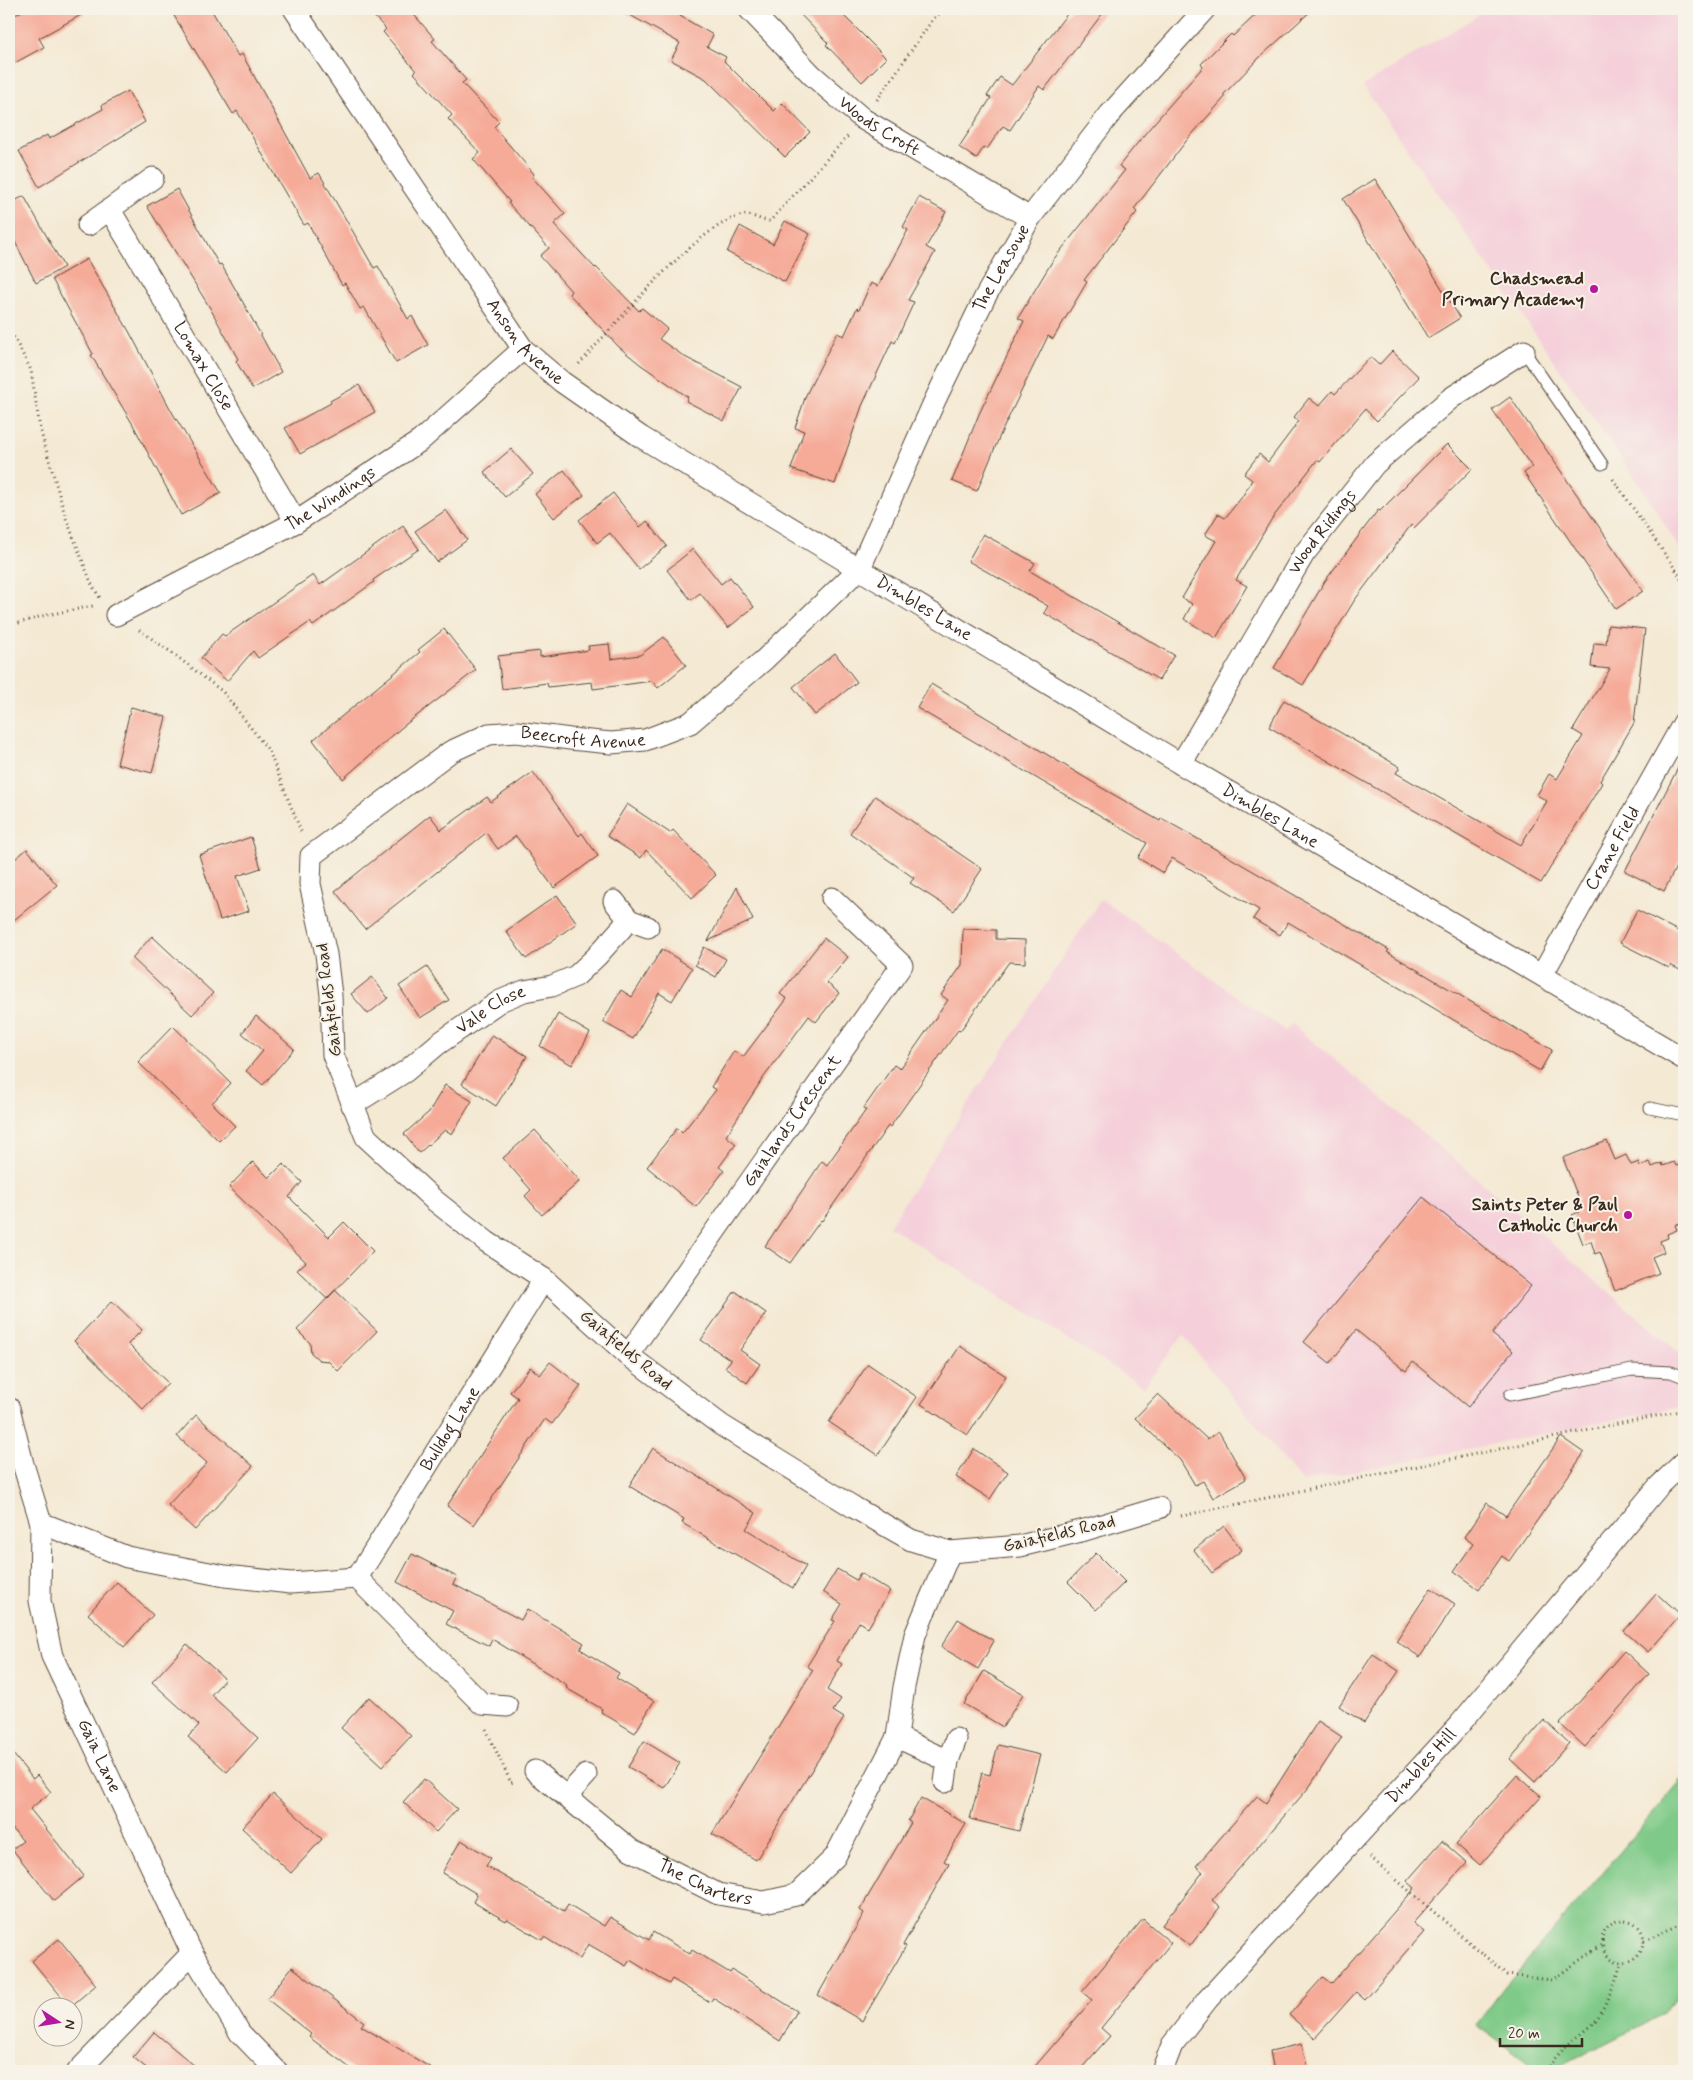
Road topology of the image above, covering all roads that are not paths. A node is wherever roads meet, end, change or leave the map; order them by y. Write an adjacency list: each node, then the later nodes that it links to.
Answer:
1 (294, 9): 8 (street, Anson Avenue)
2 (750, 9): 6 (street, Woods Croft)
3 (1205, 9): 6 (street, The Leasowe)
4 (153, 178): 5 (street)
5 (110, 210): 7 (street); 11 (street, Lomax Close)
6 (1030, 218): 12 (street, The Leasowe)
7 (88, 225)
8 (523, 349): 11 (street, The Windings); 12 (street, Anson Avenue)
9 (1524, 351): 10 (lane); 15 (street, Wood Ridings)
10 (1602, 464)
11 (296, 522): 13 (street, The Windings)
12 (860, 568): 15 (street, Dimbles Lane); 16 (street, Beecroft Avenue)
13 (110, 609)
14 (1684, 722): 19 (street, Crane Field)
15 (1181, 764): 19 (street, Dimbles Lane)
16 (310, 884): 21 (street, Gaiafields Road)
17 (832, 898): 25 (street, Gaialands Crescent)
18 (614, 902): 21 (street, Vale Close)
19 (1542, 975): 20 (street, Dimbles Lane)
20 (1684, 1059)
21 (352, 1105): 24 (street, Gaiafields Road)
22 (1650, 1108): 23 (lane)
23 (1684, 1115)
24 (544, 1279): 25 (street, Gaiafields Road); 33 (street, Bulldog Lane)
25 (628, 1355): 32 (street, Gaiafields Road)
26 (1684, 1377): 27 (lane)
27 (1510, 1395)
28 (9, 1408): 31 (street, Gaia Lane)
29 (1684, 1462): 45 (street, Dimbles Hill)
30 (1158, 1508): 32 (street, Gaiafields Road)
31 (41, 1523): 33 (street); 42 (street, Gaia Lane)
32 (950, 1552): 35 (street, The Charters)
33 (357, 1578): 34 (street)
34 (507, 1706)
35 (897, 1737): 37 (street); 41 (street, The Charters)
36 (956, 1739): 37 (street)
37 (948, 1761): 40 (street)
38 (535, 1771): 41 (street, The Charters)
39 (586, 1775): 41 (street)
40 (945, 1782)
41 (567, 1796)
42 (192, 1952): 43 (street); 44 (street, Gaia Lane)
43 (78, 2071)
44 (277, 2071)
45 (1162, 2071)

